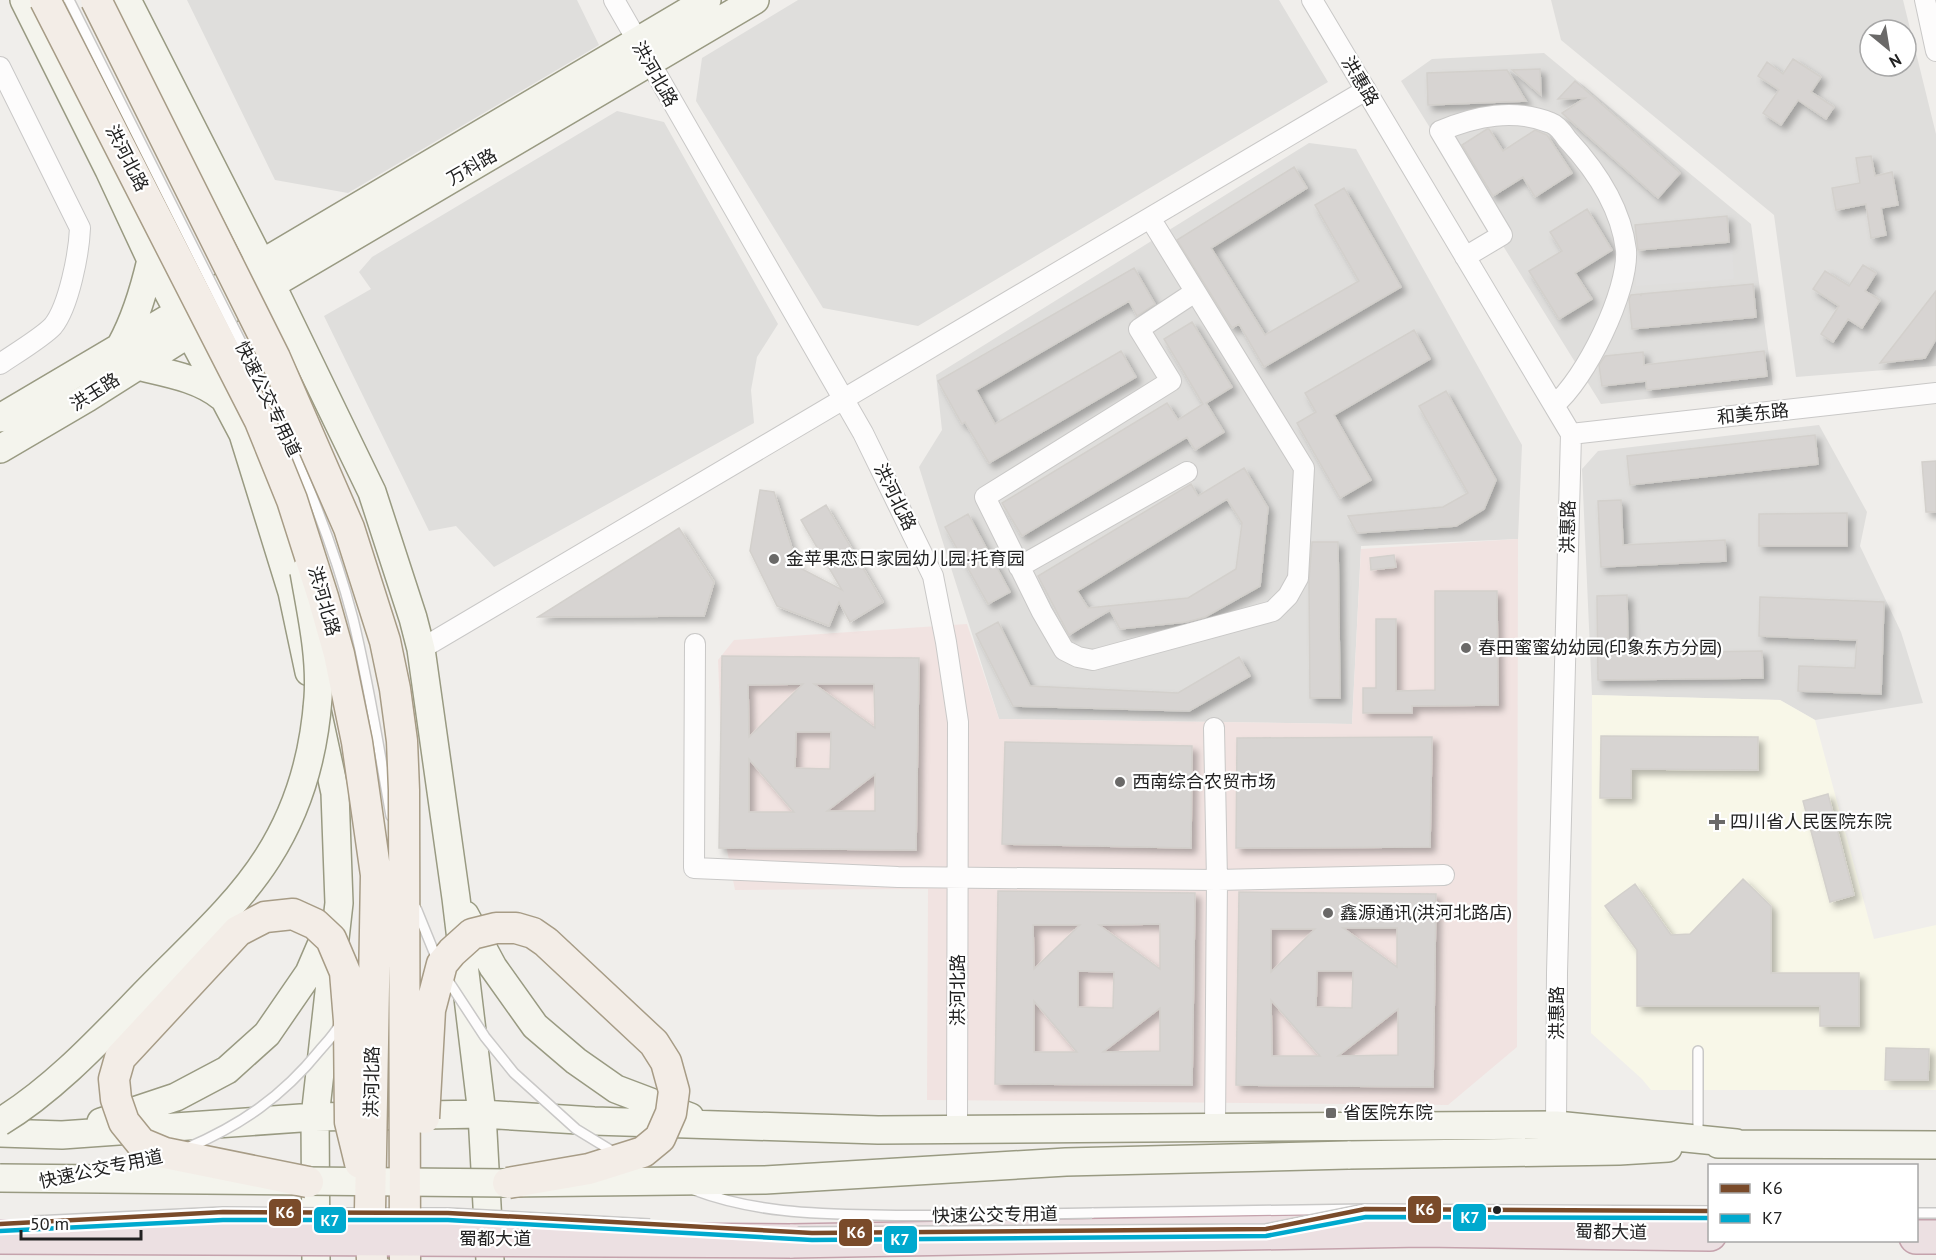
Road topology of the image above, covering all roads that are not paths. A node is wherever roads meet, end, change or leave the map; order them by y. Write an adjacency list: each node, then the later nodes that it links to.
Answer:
1 (24, 0): 16 (street)
2 (45, 0): 33 (main road, 洪河北路, bridge)
3 (69, 0): 59 (lane, 快速公交专用道, bridge)
4 (96, 0): 68 (main road, 洪河北路, bridge)
5 (127, 0): 15 (street)
6 (614, 0): 12 (street, 洪河北路)
7 (707, 0): 12 (street, 万科路)
8 (755, 0): 12 (street, 万科路)
9 (1312, 0): 14 (street, 洪惠路)
10 (1925, 0): 11 (street)
11 (1936, 51)
12 (643, 52): 20 (street, 万科路); 27 (street, 洪河北路)
13 (0, 67): 24 (street)
14 (1366, 90): 17 (street); 18 (street, 洪惠路)
15 (192, 127): 16 (street); 20 (street)
16 (109, 170): 19 (street)
17 (1150, 218): 21 (street); 27 (street)
18 (1465, 257): 28 (street, 洪惠路); 28 (street)
19 (151, 260): 22 (street); 23 (street)
20 (266, 274): 22 (street, 万科路); 36 (street)
21 (1195, 292): 34 (street); 34 (street)
22 (183, 323): 23 (street, 洪玉路); 26 (street)
23 (129, 356): 26 (street); 29 (street, 洪玉路); 31 (street, 洪玉路)
24 (0, 364)
25 (1936, 393): 30 (street, 和美东路)
26 (222, 397): 42 (street)
27 (843, 399): 36 (street); 39 (street, 洪河北路)
28 (1554, 405): 30 (street, 洪惠路)
29 (0, 418)
30 (1571, 434): 51 (street, 洪惠路)
31 (0, 448)
32 (1186, 472): 34 (street)
33 (292, 500): 49 (street, bridge); 66 (main road, 洪河北路, bridge)
34 (1019, 567)
35 (695, 644): 39 (street)
36 (421, 649): 41 (street)
37 (1214, 728): 40 (street)
38 (1444, 875): 40 (street)
39 (959, 877): 40 (street); 53 (street, 洪河北路)
40 (1217, 880): 52 (street)
41 (456, 898): 47 (street); 50 (street)
42 (339, 903): 48 (street); 55 (street)
43 (385, 908): 44 (lane, bridge)
44 (363, 979)
45 (358, 989): 64 (lane, 快速公交专用道, bridge)
46 (1698, 1051): 56 (lane)
47 (482, 1114): 48 (street); 50 (street); 79 (street)
48 (315, 1117): 55 (street); 76 (street)
49 (0, 1122)
50 (711, 1124): 53 (street)
51 (1556, 1125): 52 (street); 56 (street)
52 (1215, 1127): 53 (street)
53 (957, 1129)
54 (0, 1133): 55 (street)
55 (37, 1134)
56 (1698, 1139): 57 (street)
57 (1736, 1143): 58 (street); 63 (street, bridge)
58 (1936, 1144)
59 (632, 1164)
60 (641, 1170): 65 (lane, 快速公交专用道, bridge)
61 (0, 1178): 62 (street, bridge)
62 (308, 1182): 63 (street, bridge); 66 (main road, bridge)
63 (507, 1183): 68 (main road, bridge)
64 (0, 1187)
65 (1365, 1209): 67 (lane, 快速公交专用道); 71 (lane, 快速公交专用道, bridge)
66 (370, 1210): 77 (main road, 洪河北路, bridge)
67 (1708, 1211)
68 (404, 1212): 78 (main road, 洪河北路, bridge)
69 (1918, 1213): 70 (lane)
70 (1936, 1213)
71 (0, 1224)
72 (1708, 1234): 73 (highway, 蜀都大道, bridge)
73 (0, 1237)
74 (1918, 1237): 75 (highway)
75 (1936, 1237)
76 (316, 1260)
77 (372, 1260)
78 (405, 1260)
79 (489, 1260)

